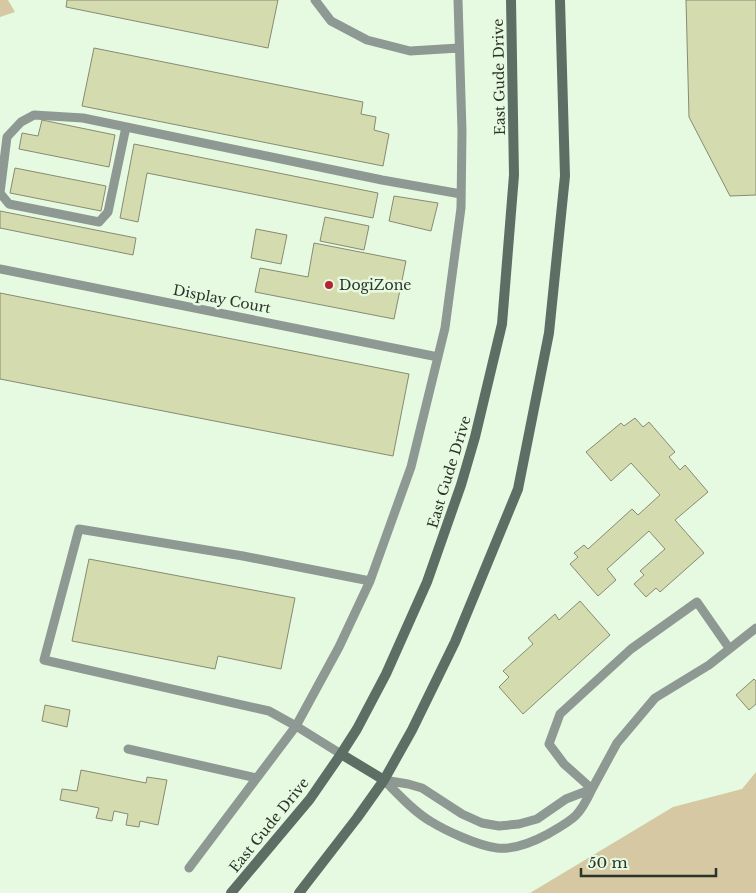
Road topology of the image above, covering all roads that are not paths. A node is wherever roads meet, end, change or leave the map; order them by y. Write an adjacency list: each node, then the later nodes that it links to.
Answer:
1 (315, 0): 5 (lane)
2 (458, 0): 5 (lane)
3 (511, 0): 15 (main road, East Gude Drive)
4 (560, 0): 17 (main road)
5 (459, 48): 7 (lane)
6 (126, 127): 6 (lane); 7 (lane)
7 (461, 194): 9 (lane)
8 (0, 269): 9 (lane, Display Court)
9 (438, 357): 10 (lane)
10 (370, 581): 13 (lane); 13 (lane)
11 (756, 628): 12 (lane)
12 (729, 648): 18 (lane); 18 (lane)
13 (296, 726): 15 (lane); 16 (lane)
14 (128, 749): 16 (lane)
15 (341, 754): 17 (main road); 20 (main road, East Gude Drive)
16 (257, 778): 19 (lane)
17 (384, 780): 18 (lane); 18 (lane); 21 (main road)
18 (592, 788)
19 (190, 868)
20 (231, 893)
21 (299, 893)

